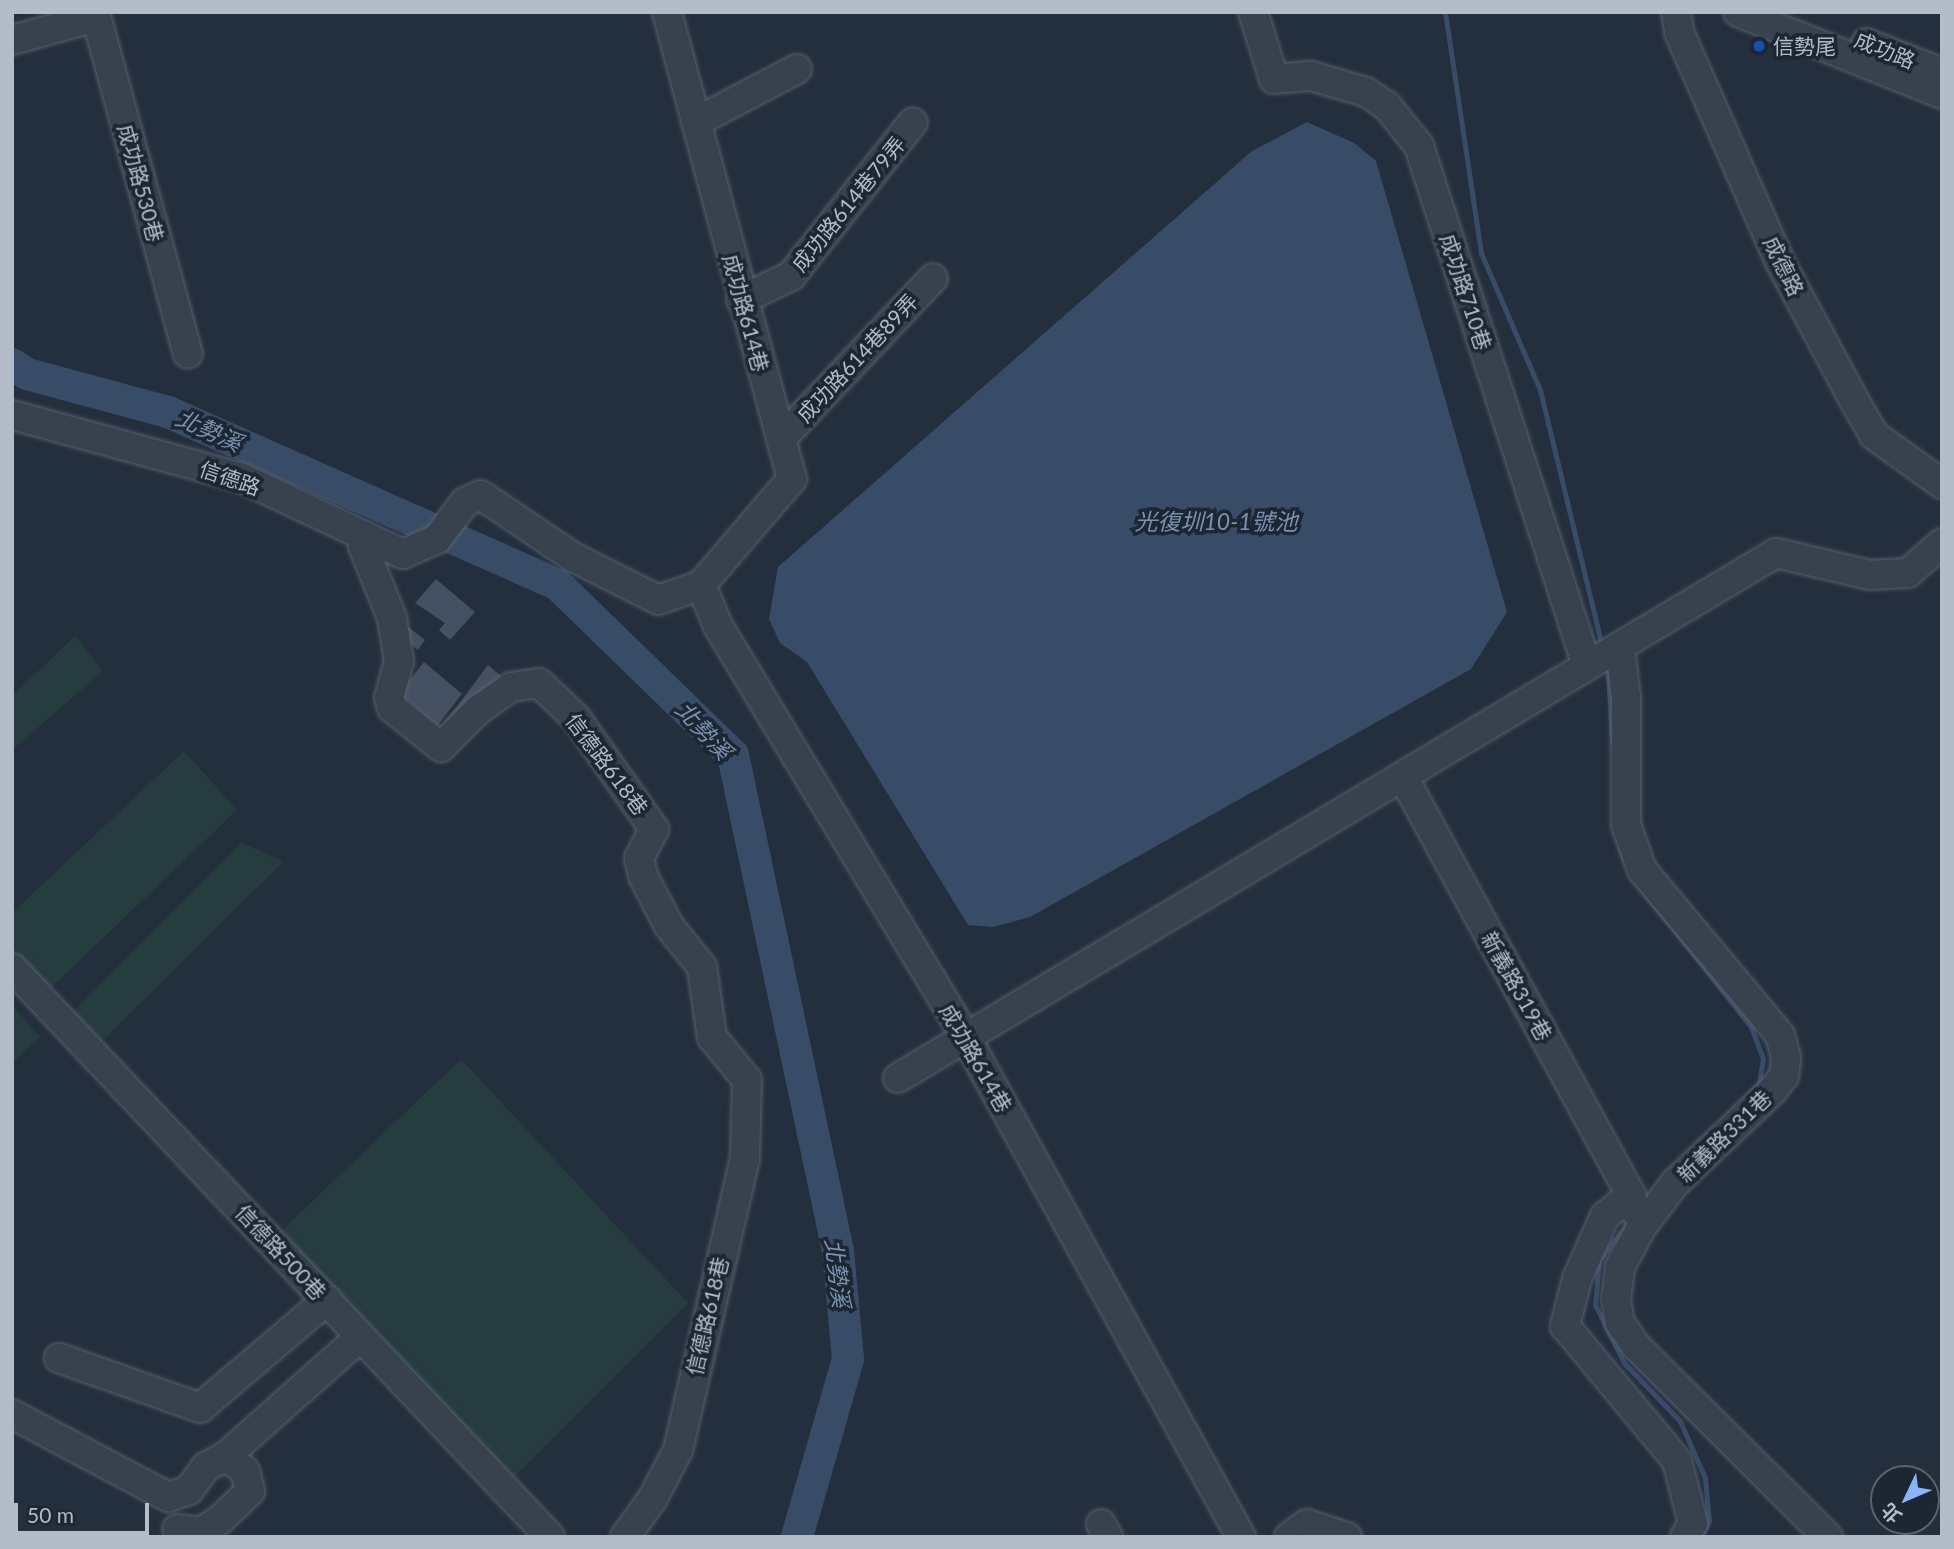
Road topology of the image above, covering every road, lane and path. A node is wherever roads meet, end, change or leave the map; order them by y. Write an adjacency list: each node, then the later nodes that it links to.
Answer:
1 (667, 12): 11 (street, 成功路614巷)
2 (1253, 12): 23 (street, 成功路710巷)
3 (1676, 12): 18 (street, 成德路)
4 (1738, 12): 10 (street, 成功路)
5 (1788, 12): 9 (street, 成功路)
6 (96, 14): 7 (street); 15 (street, 成功路530巷)
7 (12, 40)
8 (797, 69): 11 (street)
9 (1942, 73)
10 (1942, 94)
11 (696, 122): 14 (street, 成功路614巷)
12 (913, 122): 14 (street, 成功路614巷79弄)
13 (933, 278): 17 (street, 成功路614巷89弄)
14 (741, 300): 17 (street, 成功路614巷)
15 (188, 354)
16 (12, 415): 19 (street, 信德路)
17 (781, 439): 21 (street, 成功路614巷)
18 (1942, 484)
19 (365, 537): 21 (street, 信德路); 37 (street, 信德路618巷)
20 (1942, 543): 22 (street)
21 (701, 585): 26 (street, 成功路614巷)
22 (1620, 648): 23 (street); 29 (street, 新義路331巷)
23 (1587, 666): 24 (street)
24 (1403, 777): 26 (street); 28 (street, 新義路319巷)
25 (12, 968): 30 (street, 信德路500巷)
26 (965, 1037): 27 (street); 38 (street, 成功路614巷)
27 (898, 1078)
28 (1631, 1195): 29 (street, 新義路319巷); 41 (street)
29 (1641, 1228): 42 (street, 新義路331巷)
30 (327, 1300): 31 (street, 信德路500巷); 32 (street)
31 (360, 1337): 34 (street); 36 (street, 信德路500巷)
32 (59, 1358)
33 (12, 1414): 34 (street)
34 (226, 1456): 35 (street)
35 (177, 1529)
36 (550, 1537)
37 (625, 1537)
38 (1241, 1537)
39 (1289, 1537): 40 (street)
40 (1347, 1537)
41 (1685, 1537)
42 (1828, 1537)

